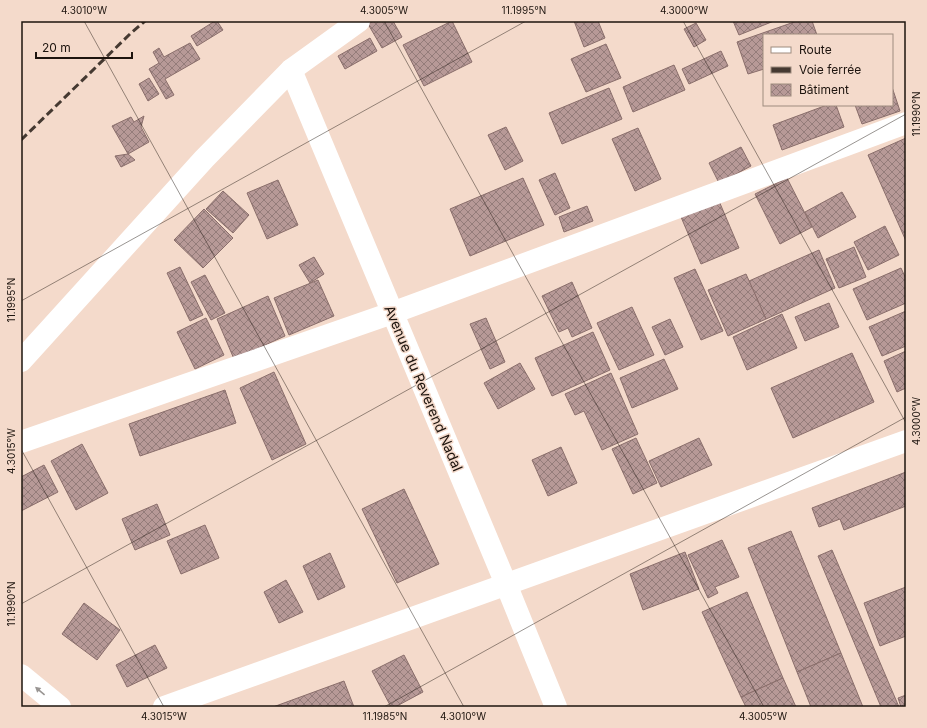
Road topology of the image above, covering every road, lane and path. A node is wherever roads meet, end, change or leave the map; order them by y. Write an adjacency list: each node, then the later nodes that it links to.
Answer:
1 (359, 21): 2 (street)
2 (291, 70): 4 (street, Avenue du Reverend Nadal); 5 (street)
3 (906, 123): 4 (street)
4 (392, 313): 7 (street); 8 (street, Avenue du Reverend Nadal)
5 (21, 361)
6 (906, 441): 8 (street)
7 (21, 442)
8 (506, 584): 11 (street); 12 (street, Avenue du Reverend Nadal)
9 (21, 675): 10 (street, one-way to 9)
10 (60, 707)
11 (164, 707)
12 (556, 707)

